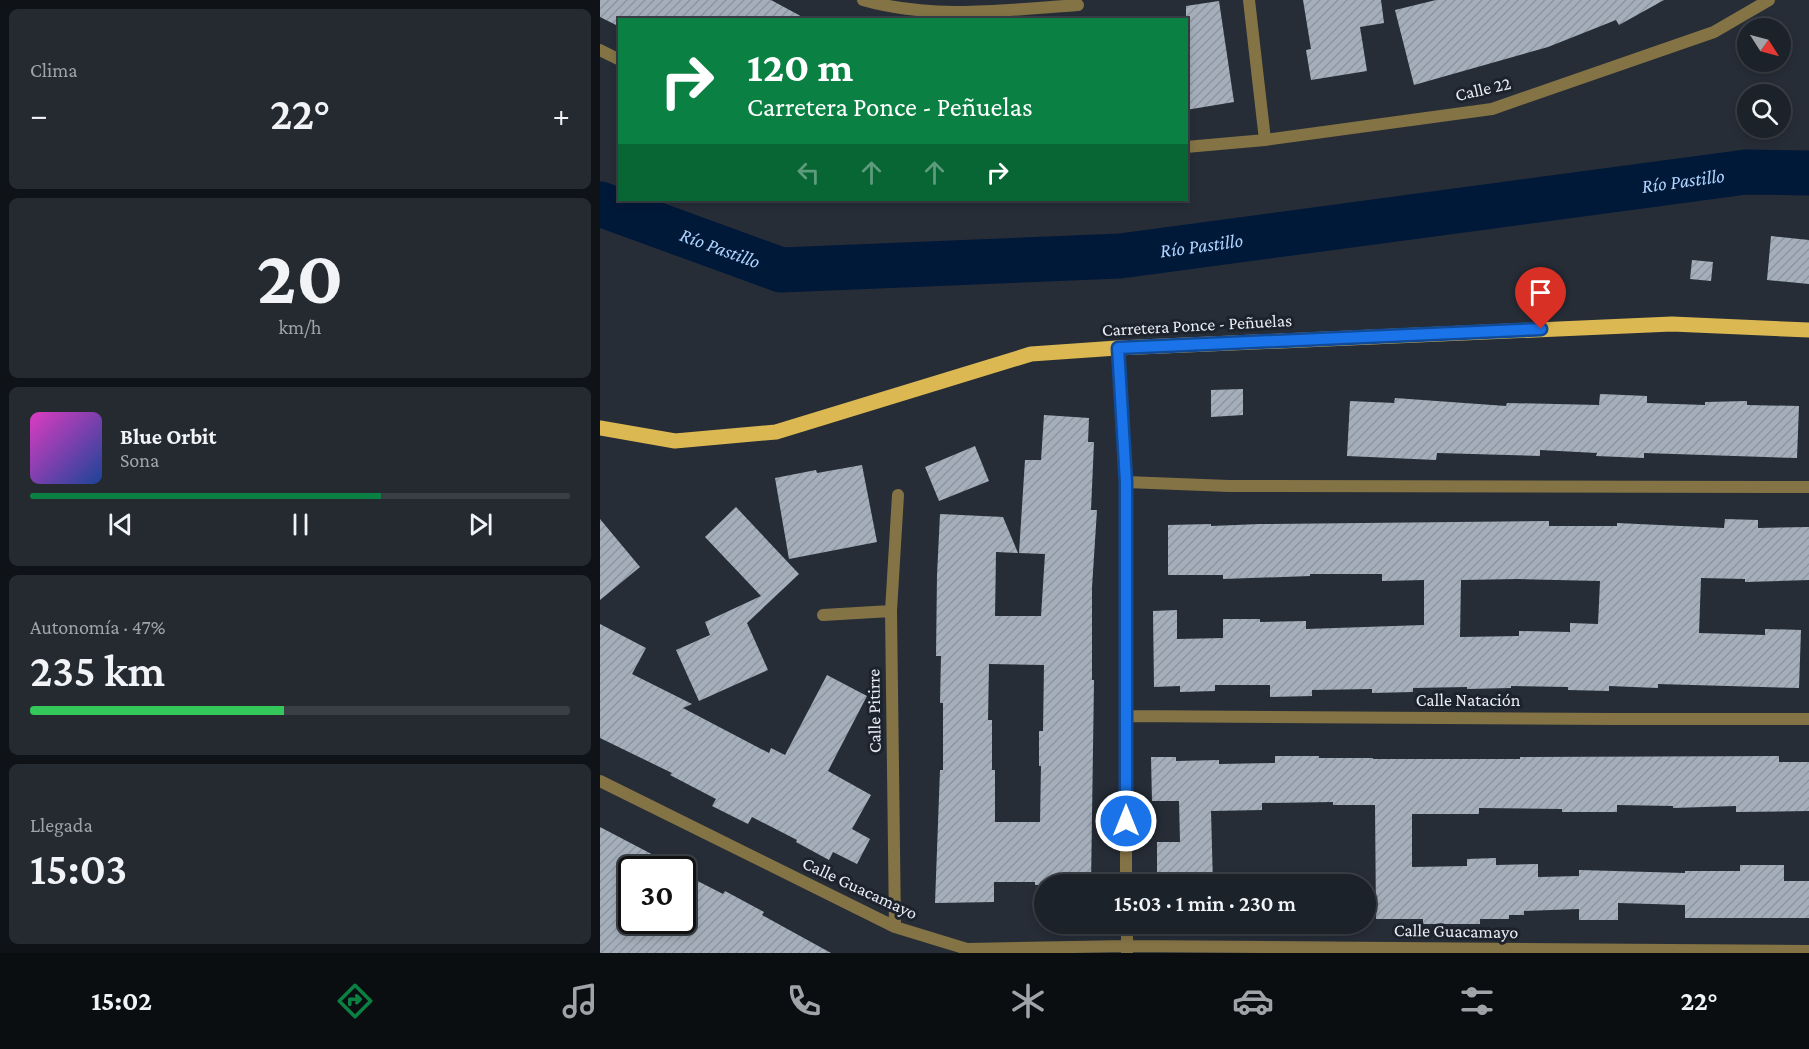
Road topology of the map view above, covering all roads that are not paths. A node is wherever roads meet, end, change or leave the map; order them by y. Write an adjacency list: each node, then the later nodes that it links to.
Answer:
1 (862, 0): 4 (street)
2 (1249, 0): 8 (street)
3 (1769, 0): 8 (street, Calle 22)
4 (1005, 5): 5 (street)
5 (1078, 5)
6 (600, 50): 7 (street)
7 (618, 59)
8 (1265, 140): 9 (street, Calle 22)
9 (1188, 147)
10 (1809, 330): 11 (main road, Carretera Ponce - Peñuelas)
11 (1118, 348): 12 (main road, Carretera Ponce - Peñuelas); 13 (street)
12 (600, 428)
13 (1126, 482): 14 (street); 18 (street)
14 (1809, 487)
15 (898, 495): 16 (street, Calle Pitirre)
16 (891, 611): 17 (street); 22 (street, Calle Pitirre)
17 (823, 615)
18 (1126, 716): 19 (street, Calle Natación); 21 (street)
19 (1809, 719)
20 (600, 781): 22 (street, Calle Guacamayo)
21 (1126, 874)
22 (894, 927): 23 (street, Calle Guacamayo)
23 (1127, 949): 24 (street, Calle Guacamayo)
24 (1809, 951)

